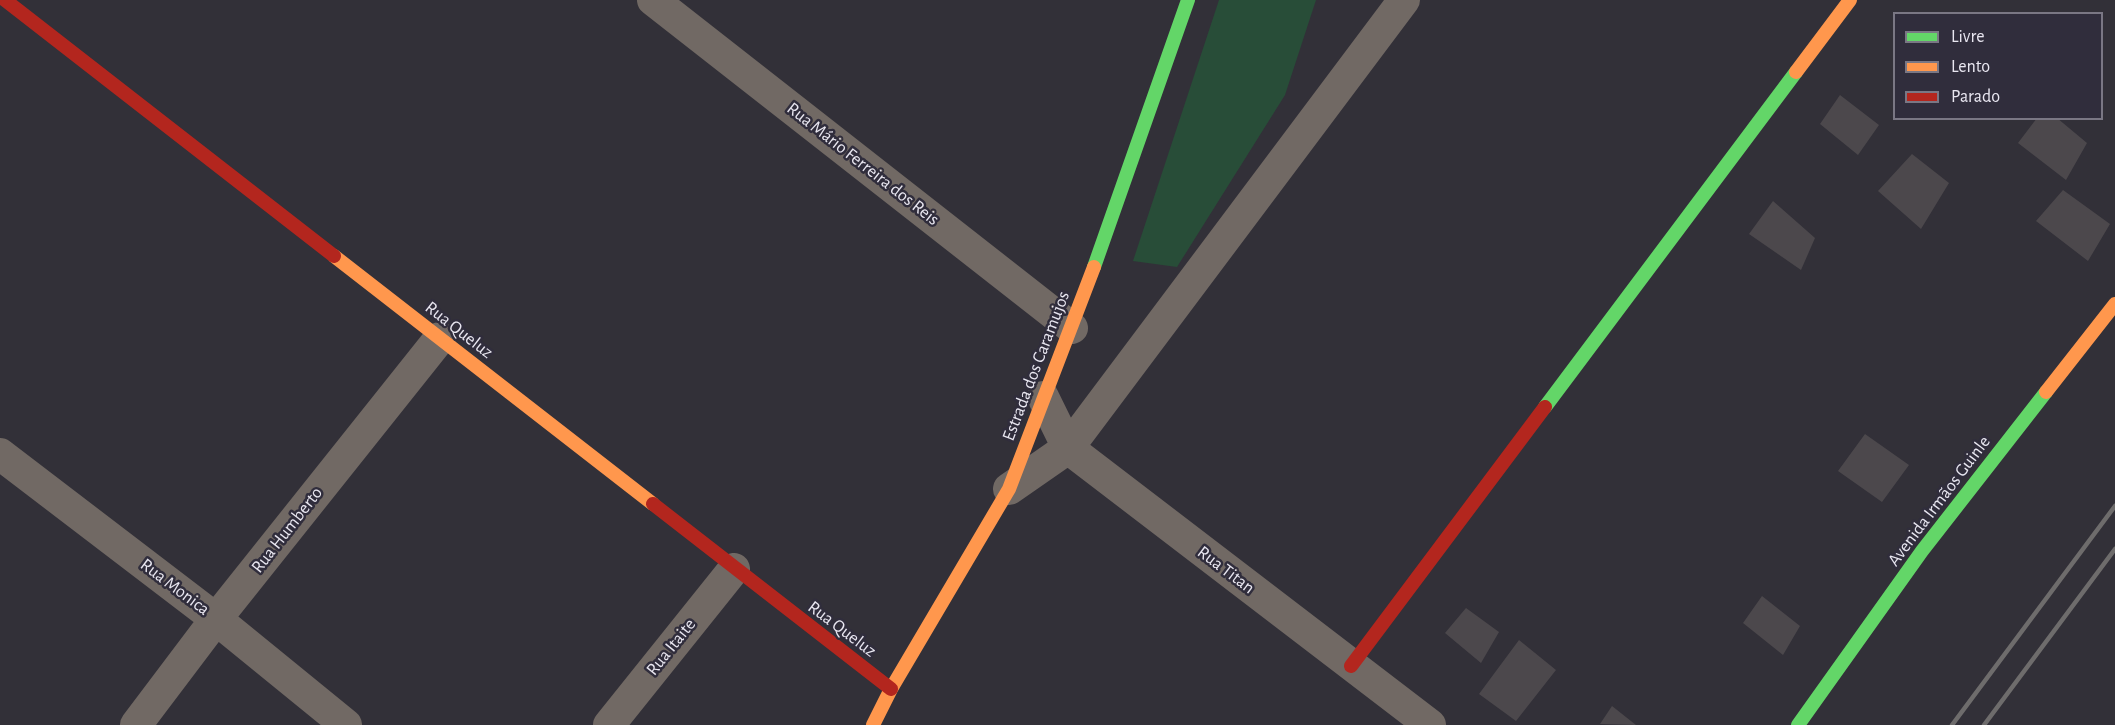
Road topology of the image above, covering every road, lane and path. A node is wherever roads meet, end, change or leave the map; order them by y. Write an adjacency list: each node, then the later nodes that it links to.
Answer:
1 (5, 0): 8 (street, Rua Queluz)
2 (653, 0): 7 (street, Rua Mário Ferreira dos Reis)
3 (1188, 0): 7 (street, Estrada dos Caramujos)
4 (1404, 0): 10 (street)
5 (1850, 0): 15 (street)
6 (2115, 304): 22 (street, Avenida Irmãos Guinle)
7 (1072, 328): 9 (street, Estrada dos Caramujos)
8 (440, 338): 13 (street, Rua Queluz); 14 (street, Rua Humberto)
9 (1043, 397): 10 (street, Rua Titan); 12 (street, Estrada dos Caramujos)
10 (1068, 448): 12 (street); 15 (street, Rua Titan)
11 (0, 454): 14 (street, Rua Monica)
12 (1009, 489): 16 (street, Estrada dos Caramujos)
13 (734, 569): 16 (street, Rua Queluz); 19 (street, Rua Itaite)
14 (216, 619): 17 (street, Rua Humberto); 18 (street, Rua Monica)
15 (1351, 666): 21 (street, Rua Titan)
16 (891, 689): 20 (street, Estrada dos Caramujos)
17 (136, 725)
18 (346, 725)
19 (609, 725)
20 (873, 725)
21 (1430, 725)
22 (1798, 725)

